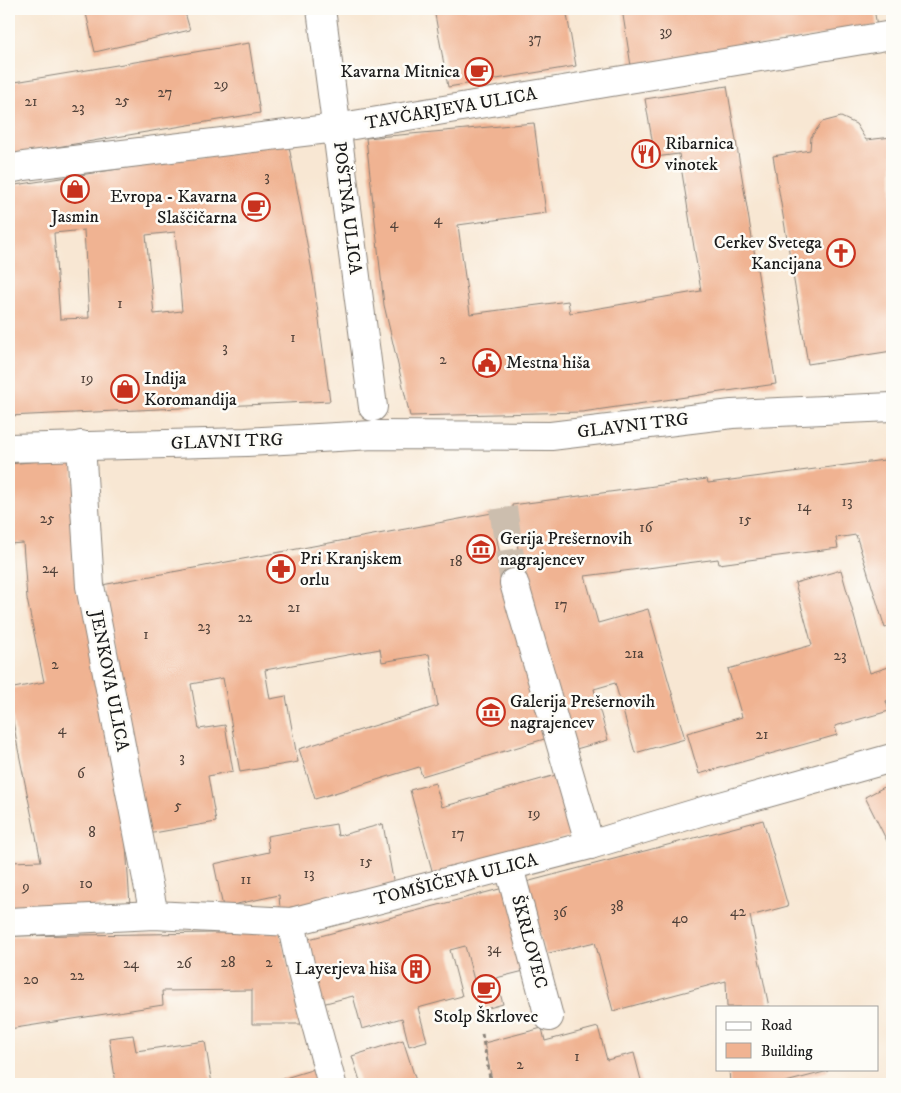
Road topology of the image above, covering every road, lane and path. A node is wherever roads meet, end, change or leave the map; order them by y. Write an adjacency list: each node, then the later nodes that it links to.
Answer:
1 (321, 9): 3 (street, POŠTNA ULICA)
2 (892, 35): 3 (street, TAVČARJEVA ULICA)
3 (336, 128): 4 (street, TAVČARJEVA ULICA); 5 (street, POŠTNA ULICA)
4 (9, 169)
5 (373, 407)
6 (892, 407): 7 (street, GLAVNI TRG)
7 (81, 445): 8 (street, GLAVNI TRG); 13 (street, JENKOVA ULICA)
8 (9, 448)
9 (514, 584): 11 (street)
10 (892, 758): 11 (street, TOMŠIČEVA ULICA)
11 (590, 845): 12 (street, TOMŠIČEVA ULICA)
12 (510, 867): 15 (street, TOMŠIČEVA ULICA); 16 (street, ŠKRLOVEC)
13 (154, 915): 14 (street, TOMŠIČEVA ULICA); 15 (street, TOMŠIČEVA ULICA)
14 (9, 922)
15 (292, 922): 18 (street)
16 (549, 1017)
17 (482, 1034): 19 (path)
18 (332, 1084)
19 (491, 1084)

